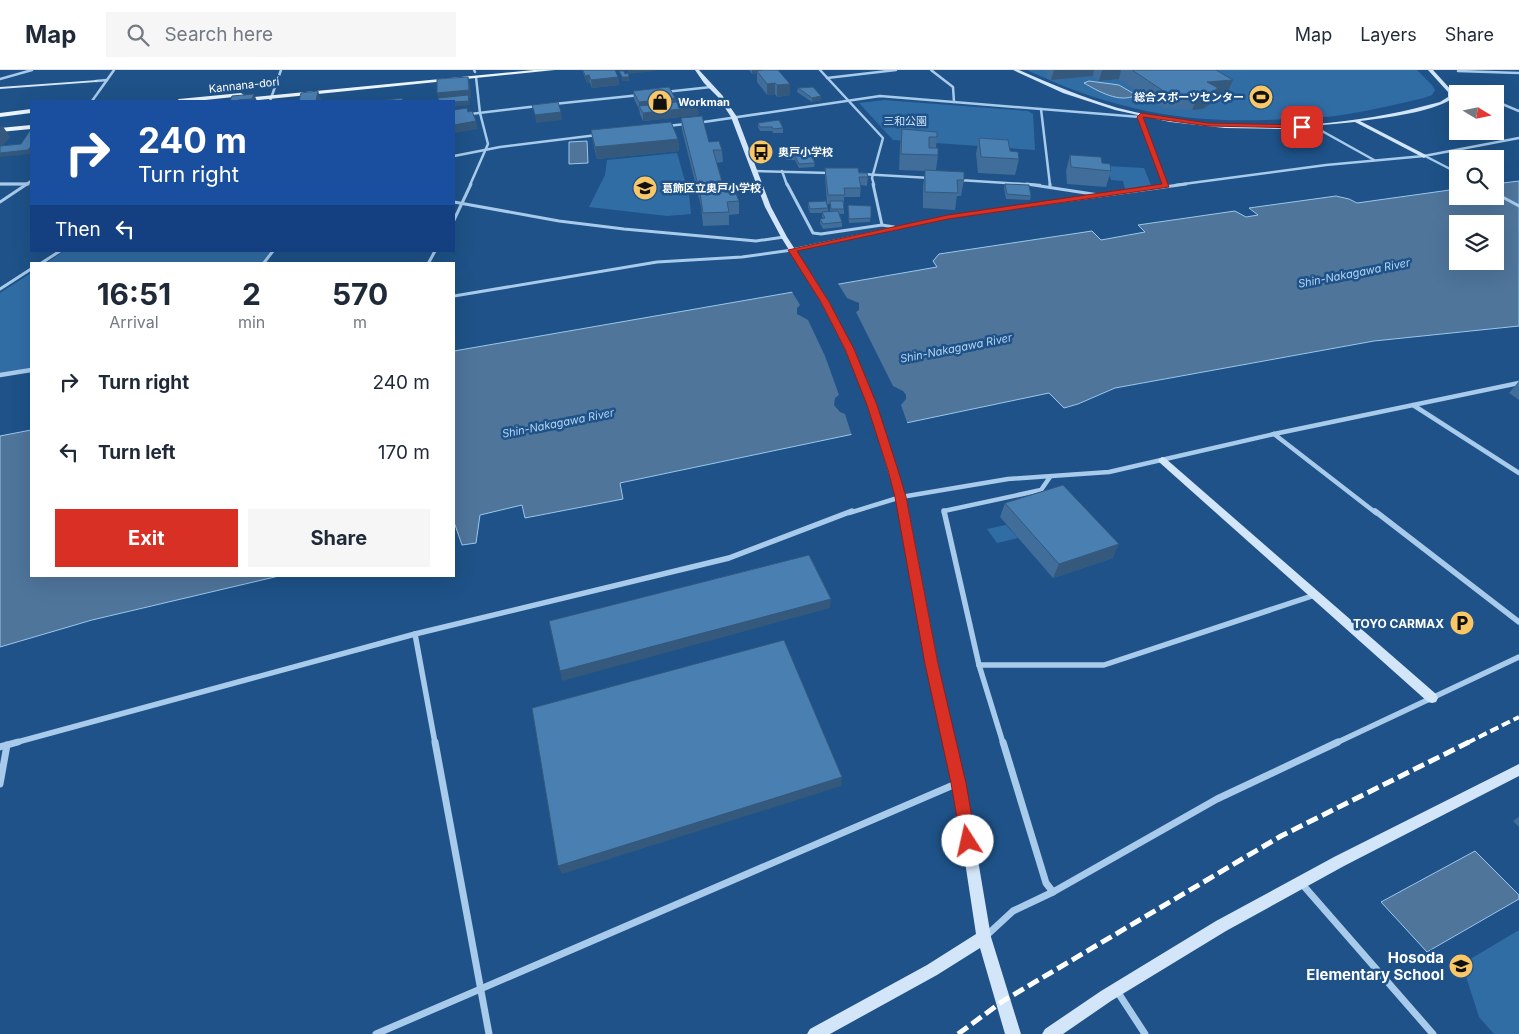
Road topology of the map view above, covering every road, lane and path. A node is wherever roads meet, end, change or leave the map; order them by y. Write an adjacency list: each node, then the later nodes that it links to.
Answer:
1 (32, 70): 17 (street)
2 (114, 70): 19 (street)
3 (281, 70): 24 (street)
4 (491, 70): 14 (main road, Kannana-dori)
5 (552, 70): 14 (main road, Kannana-dori)
6 (697, 70): 20 (street)
7 (820, 70): 16 (street)
8 (896, 70): 16 (street)
9 (931, 70): 29 (street)
10 (1015, 70): 38 (street)
11 (1430, 70): 42 (street)
12 (1516, 70): 15 (street)
13 (1458, 71): 15 (street)
14 (475, 73): 24 (main road, Kannana-dori); 34 (street)
15 (1519, 73)
16 (827, 78): 28 (street)
17 (0, 80)
18 (96, 80): 19 (street); 21 (street)
19 (107, 80): 25 (street)
20 (711, 87): 22 (street); 39 (street)
21 (0, 88)
22 (663, 92)
23 (643, 95): 34 (street)
24 (272, 97): 26 (main road, Kannana-dori); 27 (main road, Kannana-dori)
25 (93, 100)
26 (202, 100)
27 (243, 100)
28 (849, 101): 29 (street); 39 (street); 59 (street)
29 (954, 102): 31 (street)
30 (1504, 104): 33 (street)
31 (1041, 109): 38 (street); 65 (street)
32 (30, 111): 35 (main road)
33 (1519, 111)
34 (480, 113): 37 (street); 50 (street)
35 (0, 114)
36 (30, 116): 40 (main road)
37 (455, 116)
38 (1140, 116): 45 (street); 64 (street)
39 (734, 117): 46 (street); 55 (street)
40 (0, 119)
41 (30, 121): 43 (main road)
42 (1357, 122): 45 (street); 52 (street)
43 (0, 124)
44 (30, 126): 47 (main road)
45 (1313, 126): 53 (street)
46 (660, 127)
47 (0, 130)
48 (603, 134): 50 (street)
49 (1519, 138): 52 (street)
50 (487, 149): 51 (street); 70 (street)
51 (455, 156)
52 (1424, 156): 53 (street); 54 (street)
53 (1374, 160): 64 (street)
54 (1449, 168)
55 (754, 171): 56 (street); 75 (street)
56 (782, 171): 57 (street); 73 (street)
57 (839, 173)
58 (855, 174): 59 (street)
59 (873, 174): 60 (street); 73 (street)
60 (934, 178)
61 (953, 179): 65 (street)
62 (30, 183): 63 (street); 68 (street)
63 (0, 184)
64 (1166, 185): 66 (street)
65 (1050, 187): 66 (street)
66 (1102, 195): 74 (street)
67 (1504, 198): 71 (street)
68 (0, 202)
69 (455, 202): 70 (street)
70 (462, 205): 72 (street); 75 (street)
71 (1519, 206)
72 (455, 218)
73 (882, 225): 74 (street)
74 (897, 228): 76 (street)
75 (784, 237): 76 (street)
76 (792, 250): 83 (street); 92 (street)
77 (58, 252): 79 (street)
78 (272, 252): 80 (street)
79 (43, 262)
80 (265, 262)
81 (30, 270): 82 (street)
82 (0, 289)
83 (455, 296)
84 (30, 370): 85 (street)
85 (0, 375)
86 (1519, 382): 87 (street)
87 (1413, 405): 88 (street); 90 (street)
88 (1274, 434): 89 (street); 94 (street)
89 (1162, 460): 91 (street); 93 (street)
90 (1519, 473)
91 (1050, 477): 92 (street); 97 (street)
92 (901, 497): 95 (street); 102 (street)
93 (1316, 595): 97 (street); 98 (street)
94 (1519, 622)
95 (415, 634): 99 (street); 108 (street)
96 (1519, 657): 98 (street)
97 (979, 665): 105 (street)
98 (1432, 698): 105 (street)
99 (7, 745): 100 (street); 103 (street)
100 (0, 747)
101 (1519, 770): 104 (street)
102 (958, 783): 106 (street); 108 (street)
103 (0, 784)
104 (1299, 881): 107 (street); 115 (street)
105 (1053, 892): 106 (street)
106 (984, 937): 111 (street); 112 (street)
107 (1116, 988): 113 (street); 114 (street)
108 (480, 990): 109 (street); 110 (street)
109 (376, 1034)
110 (489, 1034)
111 (815, 1034)
112 (1013, 1034)
113 (1050, 1034)
114 (1145, 1034)
115 (1433, 1034)

